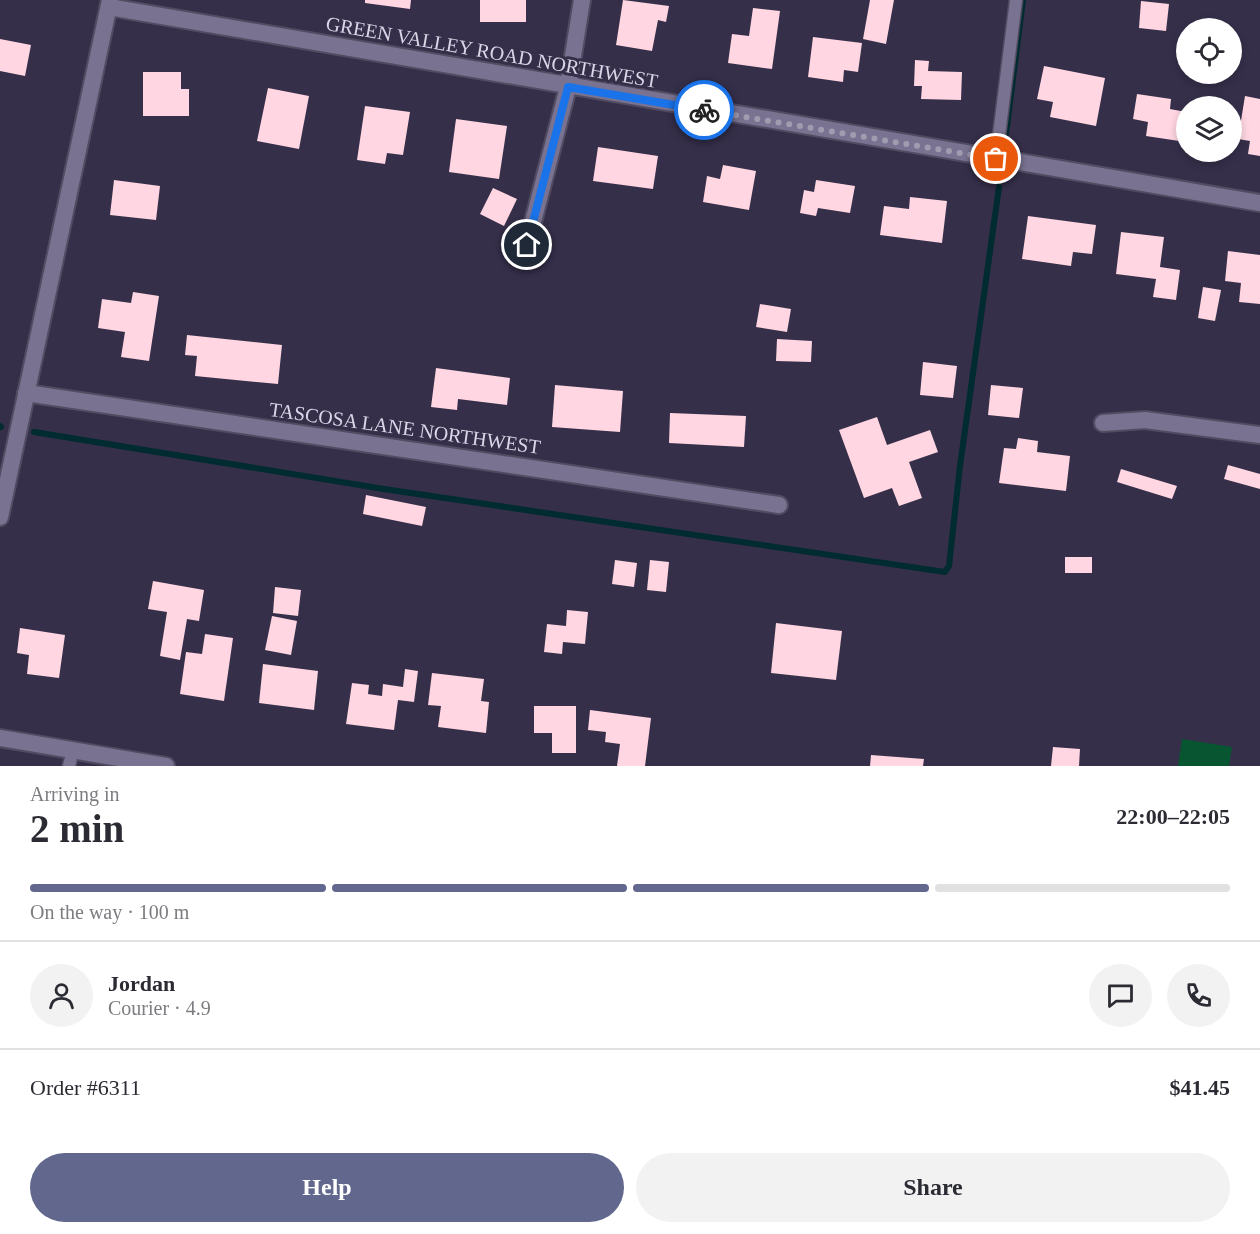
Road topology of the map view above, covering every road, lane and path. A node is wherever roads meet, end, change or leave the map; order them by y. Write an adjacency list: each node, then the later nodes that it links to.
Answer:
1 (582, 0): 4 (street)
2 (1016, 0): 5 (lane)
3 (109, 4): 4 (street, GREEN VALLEY ROAD NORTHWEST); 8 (street)
4 (568, 87): 5 (street, GREEN VALLEY ROAD NORTHWEST); 7 (street)
5 (996, 159): 6 (street, GREEN VALLEY ROAD NORTHWEST)
6 (1260, 203)
7 (527, 245)
8 (26, 393): 11 (street, TASCOSA LANE NORTHWEST); 12 (street)
9 (1103, 423): 10 (street)
10 (1260, 435)
11 (779, 505)
12 (0, 517)
13 (0, 738): 14 (street)
14 (71, 758): 15 (street)
15 (122, 762): 16 (street)
16 (166, 766)

